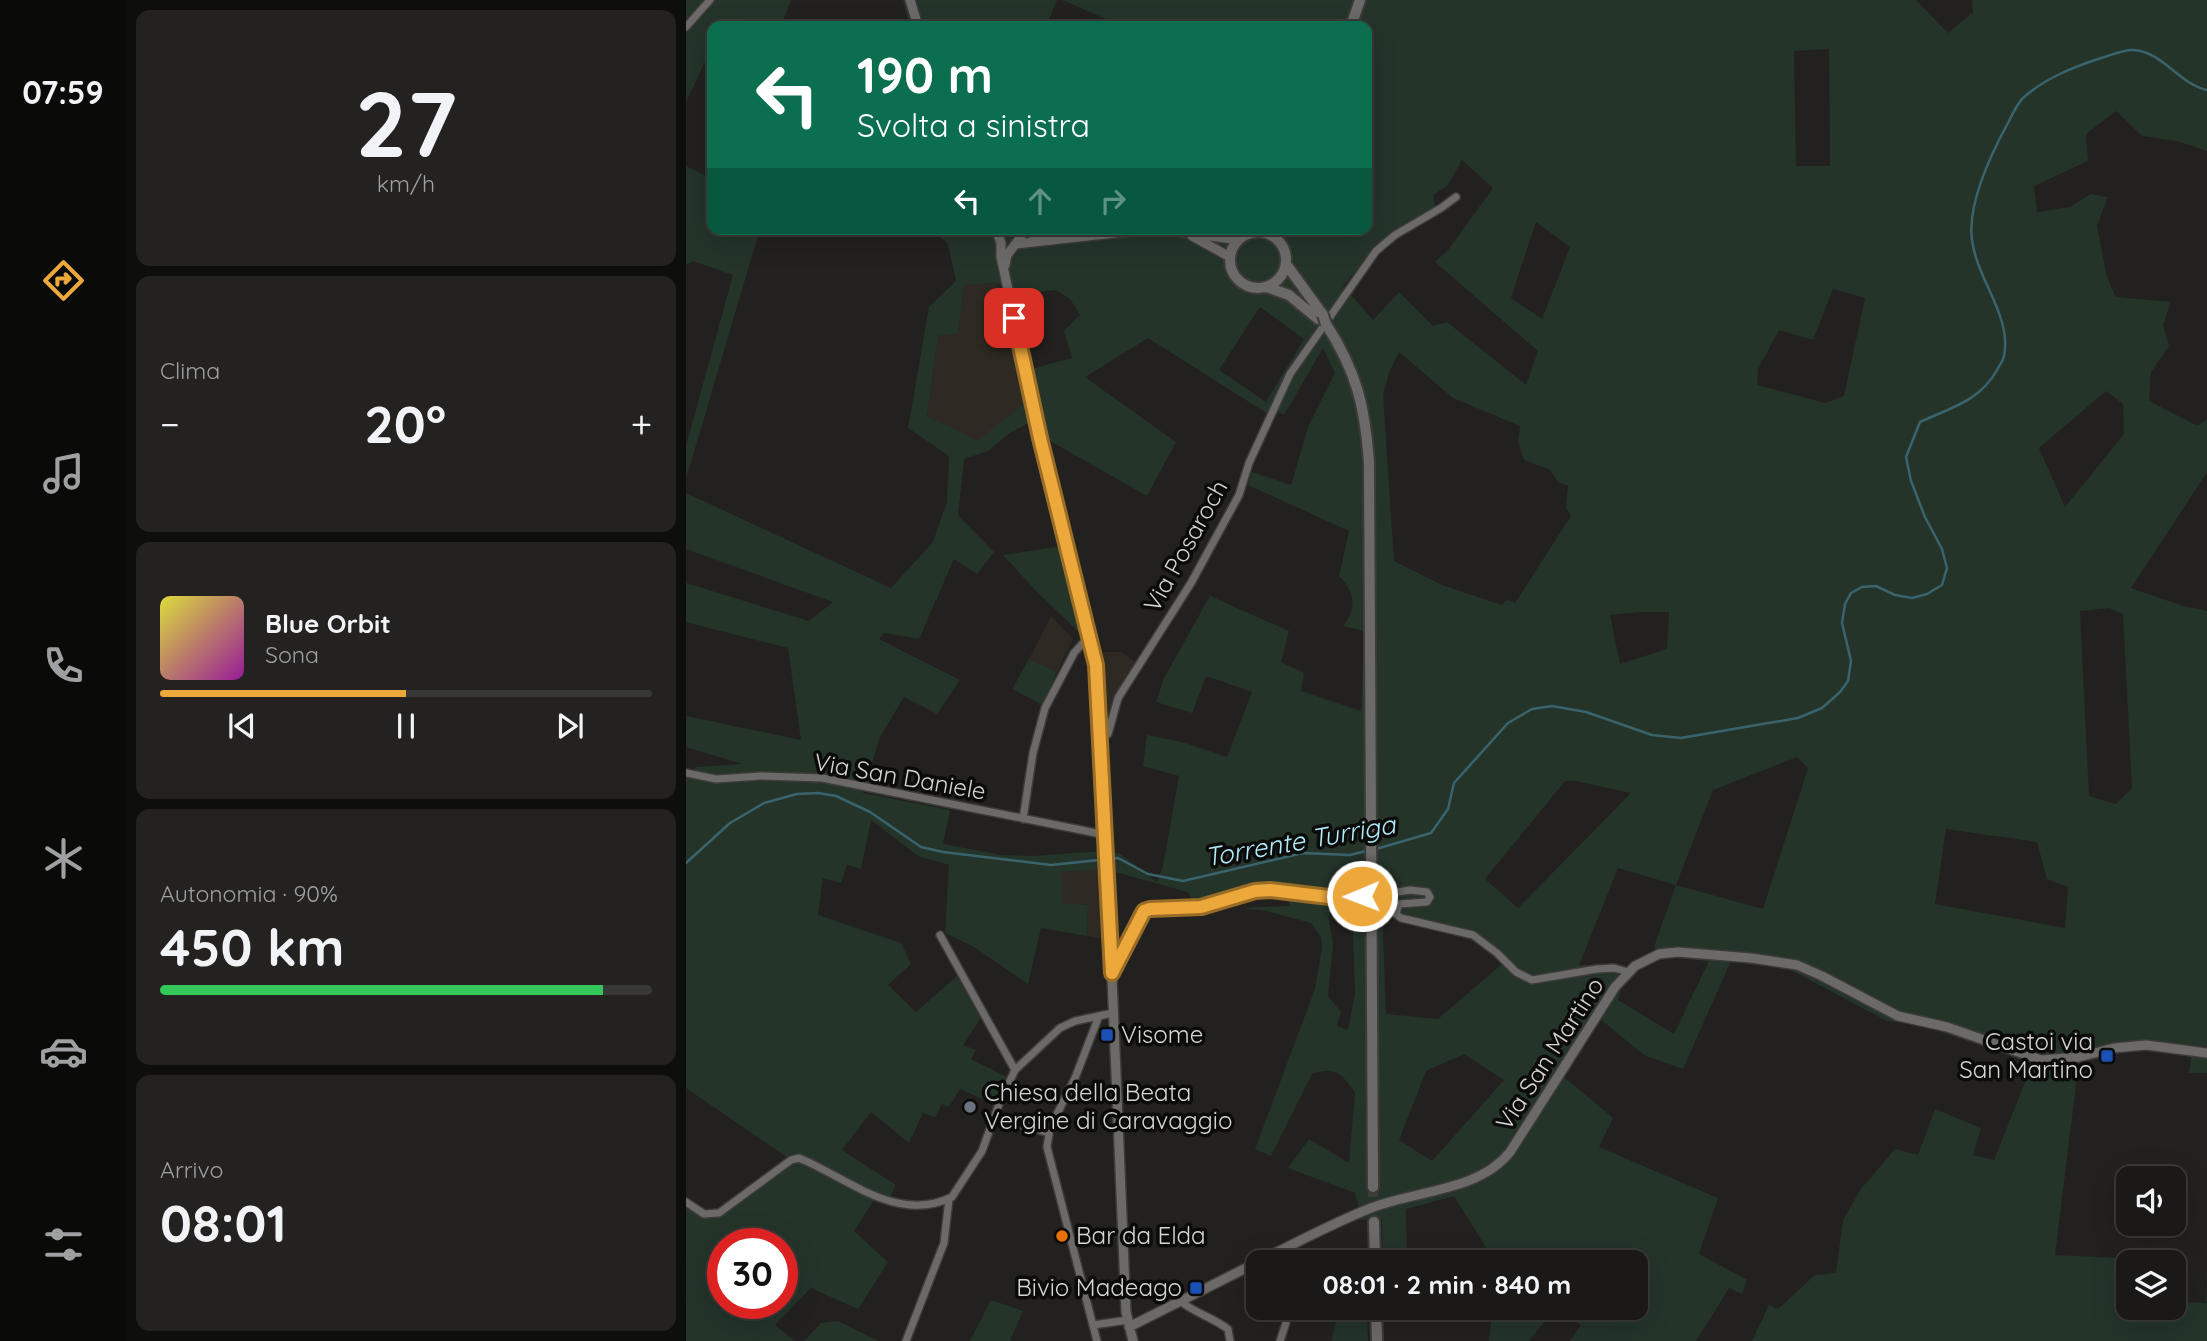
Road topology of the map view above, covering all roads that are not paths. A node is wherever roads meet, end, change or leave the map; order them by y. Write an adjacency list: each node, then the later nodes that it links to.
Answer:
1 (710, 0): 6 (street)
2 (910, 0): 4 (street)
3 (1360, 0): 5 (main road)
4 (916, 21)
5 (1353, 21)
6 (686, 27)
7 (1456, 197): 26 (street)
8 (999, 235): 19 (street)
9 (1021, 235): 20 (street)
10 (1035, 235): 17 (street)
11 (1094, 235): 17 (street)
12 (1190, 235): 22 (street)
13 (1204, 235): 18 (street)
14 (1247, 235): 18 (main road)
15 (1270, 235): 21 (main road)
16 (1282, 235): 21 (main road)
17 (1048, 240): 20 (street)
18 (1238, 240): 22 (main road)
19 (1001, 243): 20 (street); 24 (street)
20 (1015, 244): 24 (street)
21 (1281, 244): 23 (main road)
22 (1230, 257): 25 (main road)
23 (1286, 264): 25 (main road); 26 (main road)
24 (1004, 270): 27 (street)
25 (1267, 287): 26 (main road)
26 (1323, 323): 28 (street, Via Posaroch); 43 (main road)
27 (1091, 641): 28 (street); 30 (street)
28 (1099, 737): 31 (street)
29 (686, 773): 30 (street, Via San Daniele)
30 (1023, 819): 31 (street, Via San Daniele)
31 (1106, 835): 36 (street)
32 (1380, 895): 35 (street)
33 (1362, 896): 36 (street)
34 (940, 935): 40 (street)
35 (1628, 972): 39 (street, Via San Martino); 47 (street, Via San Martino)
36 (1112, 973): 37 (street)
37 (1113, 1013): 38 (street); 52 (street)
38 (1099, 1016): 40 (street); 42 (street)
39 (2207, 1054)
40 (1015, 1070): 41 (street)
41 (994, 1121): 42 (street); 44 (street)
42 (1049, 1133): 54 (street)
43 (1373, 1187)
44 (949, 1199): 45 (street); 55 (street)
45 (686, 1202)
46 (1374, 1222): 48 (main road)
47 (1283, 1250)
48 (1375, 1250)
49 (1246, 1268): 50 (street, Via San Martino)
50 (1181, 1302): 52 (street, Via San Martino); 58 (street)
51 (1376, 1320): 60 (main road)
52 (1128, 1324): 54 (street); 57 (street)
53 (1286, 1324): 59 (street)
54 (1093, 1325): 56 (street)
55 (906, 1341)
56 (1097, 1341)
57 (1133, 1341)
58 (1230, 1341)
59 (1280, 1341)
60 (1377, 1341)

